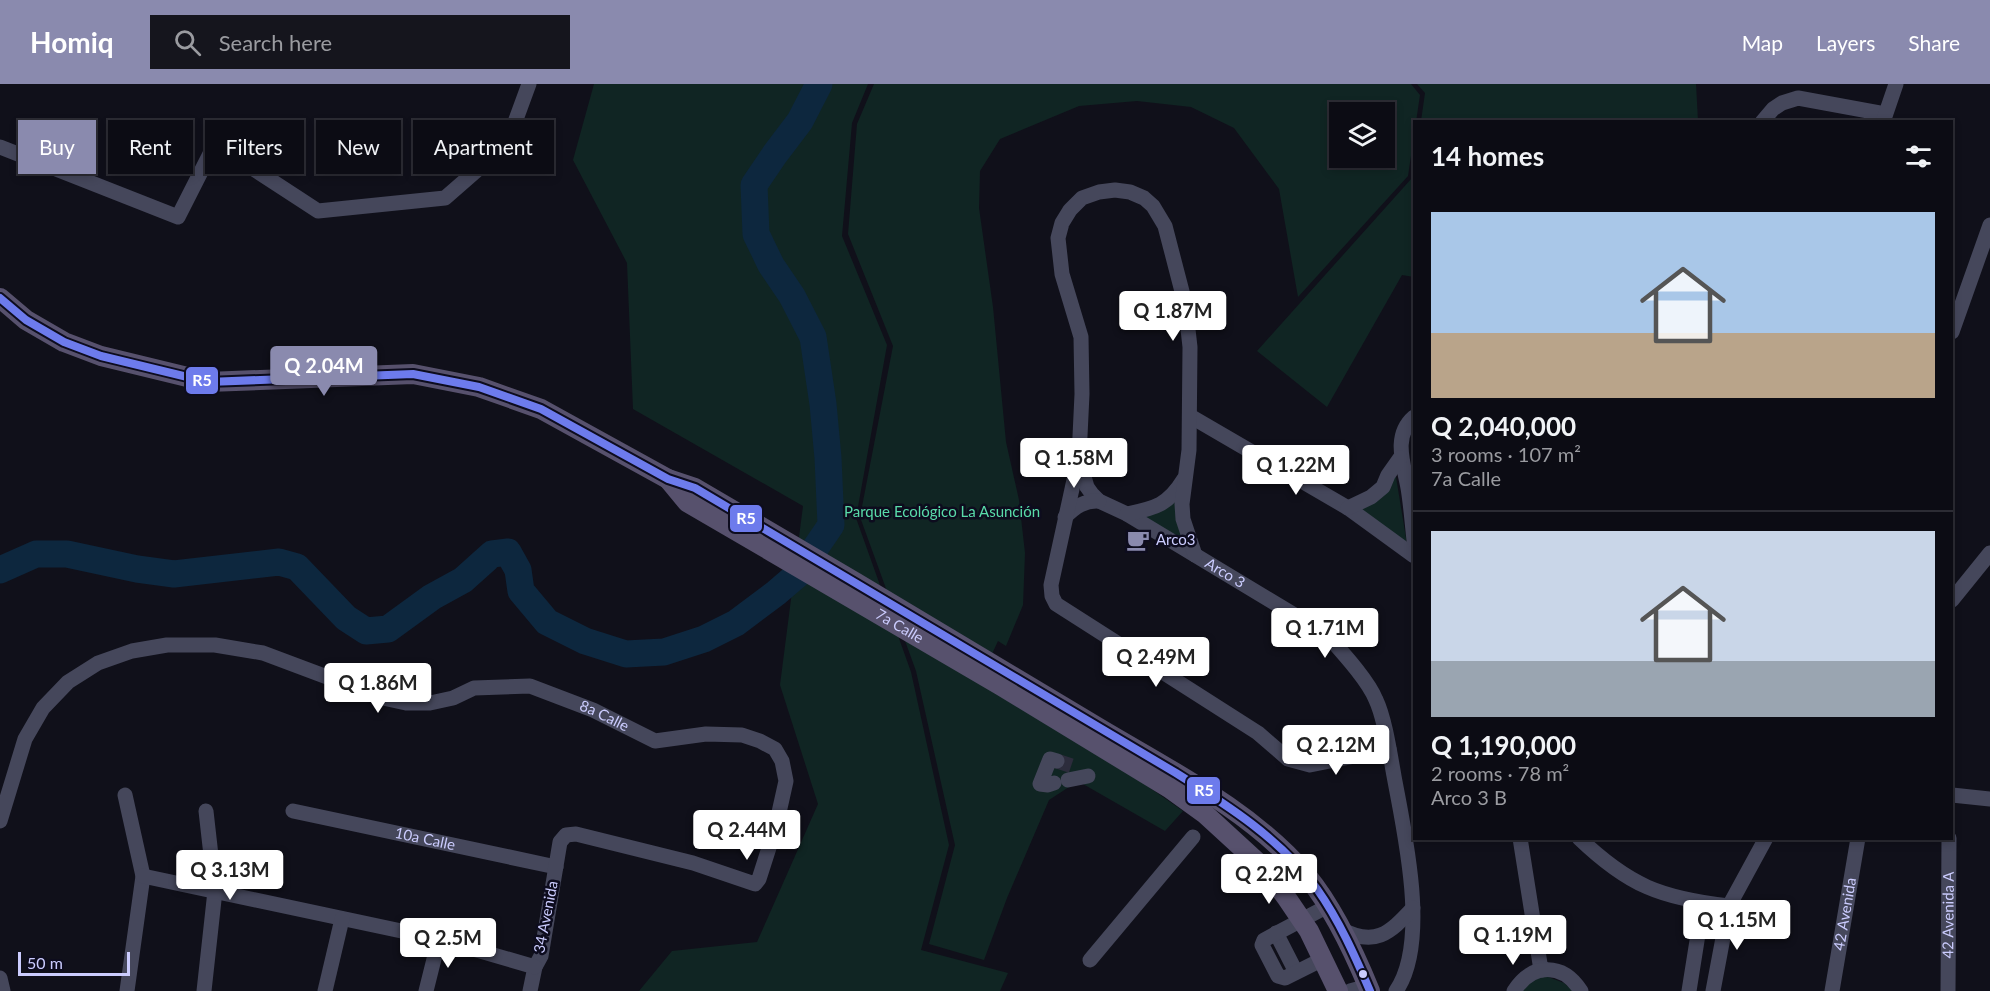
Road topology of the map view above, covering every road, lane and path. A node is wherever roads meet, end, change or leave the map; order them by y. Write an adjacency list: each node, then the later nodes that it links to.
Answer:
1 (529, 84): 5 (street)
2 (1896, 84): 3 (street)
3 (1884, 118): 4 (street)
4 (1764, 120)
5 (0, 147)
6 (1990, 225): 8 (street)
7 (0, 298): 23 (main road, 7a Calle)
8 (1953, 329)
9 (1190, 416): 11 (street); 13 (street); 15 (street)
10 (1413, 418): 12 (street)
11 (1078, 457): 14 (street); 17 (street)
12 (1400, 458): 15 (street); 18 (street)
13 (1185, 476): 16 (street); 20 (street)
14 (1099, 501): 16 (street, Arco 3); 17 (street)
15 (1348, 508): 21 (street)
16 (1127, 513): 20 (street, Arco 3)
17 (1065, 517): 24 (street)
18 (1413, 532)
19 (1990, 553): 22 (street)
20 (1195, 555): 24 (street, Arco 3)
21 (1413, 555)
22 (1953, 599)
23 (1003, 678): 42 (main road, 7a Calle); 44 (main road)
24 (1389, 749): 34 (street, Arco 3)
25 (1058, 761): 26 (street)
26 (1088, 776)
27 (126, 795): 43 (street)
28 (1953, 795): 29 (street)
29 (1990, 799)
30 (206, 811): 45 (street)
31 (293, 811): 41 (street, 10a Calle)
32 (0, 820): 40 (street, 8a Calle)
33 (1193, 837): 55 (street)
34 (1410, 837): 49 (street, Arco 3)
35 (1520, 840): 57 (street)
36 (1581, 840): 46 (street)
37 (1765, 840): 48 (street)
38 (1858, 840): 72 (street, 42 Avenida)
39 (1949, 840): 73 (street, 42 Avenida A)
40 (560, 842): 41 (street, 34 Avenida)
41 (556, 867): 56 (street, 34 Avenida)
42 (1265, 869): 44 (main road); 51 (main road, 7a Calle)
43 (143, 876): 45 (street); 61 (street)
44 (1307, 876): 47 (main road)
45 (214, 891): 50 (street); 62 (street)
46 (1703, 903): 48 (street); 70 (street)
47 (1328, 906): 51 (street); 52 (main road)
48 (1729, 906): 71 (street)
49 (1413, 908): 52 (street); 67 (street, Arco 3)
50 (342, 919): 53 (street); 63 (street)
51 (1301, 919): 54 (main road, 7a Calle); 54 (street)
52 (1340, 929): 59 (main road)
53 (440, 939): 56 (street); 64 (street)
54 (1323, 958): 66 (main road, 7a Calle)
55 (1090, 960)
56 (535, 966): 65 (street, 34 Avenida)
57 (1541, 970): 68 (street); 69 (street)
58 (0, 978): 60 (street)
59 (1363, 990)
60 (3, 991)
61 (127, 991)
62 (204, 991)
63 (325, 991)
64 (426, 991)
65 (530, 991)
66 (1338, 991)
67 (1396, 991)
68 (1514, 991)
69 (1581, 991)
70 (1689, 991)
71 (1713, 991)
72 (1832, 991)
73 (1948, 991)

